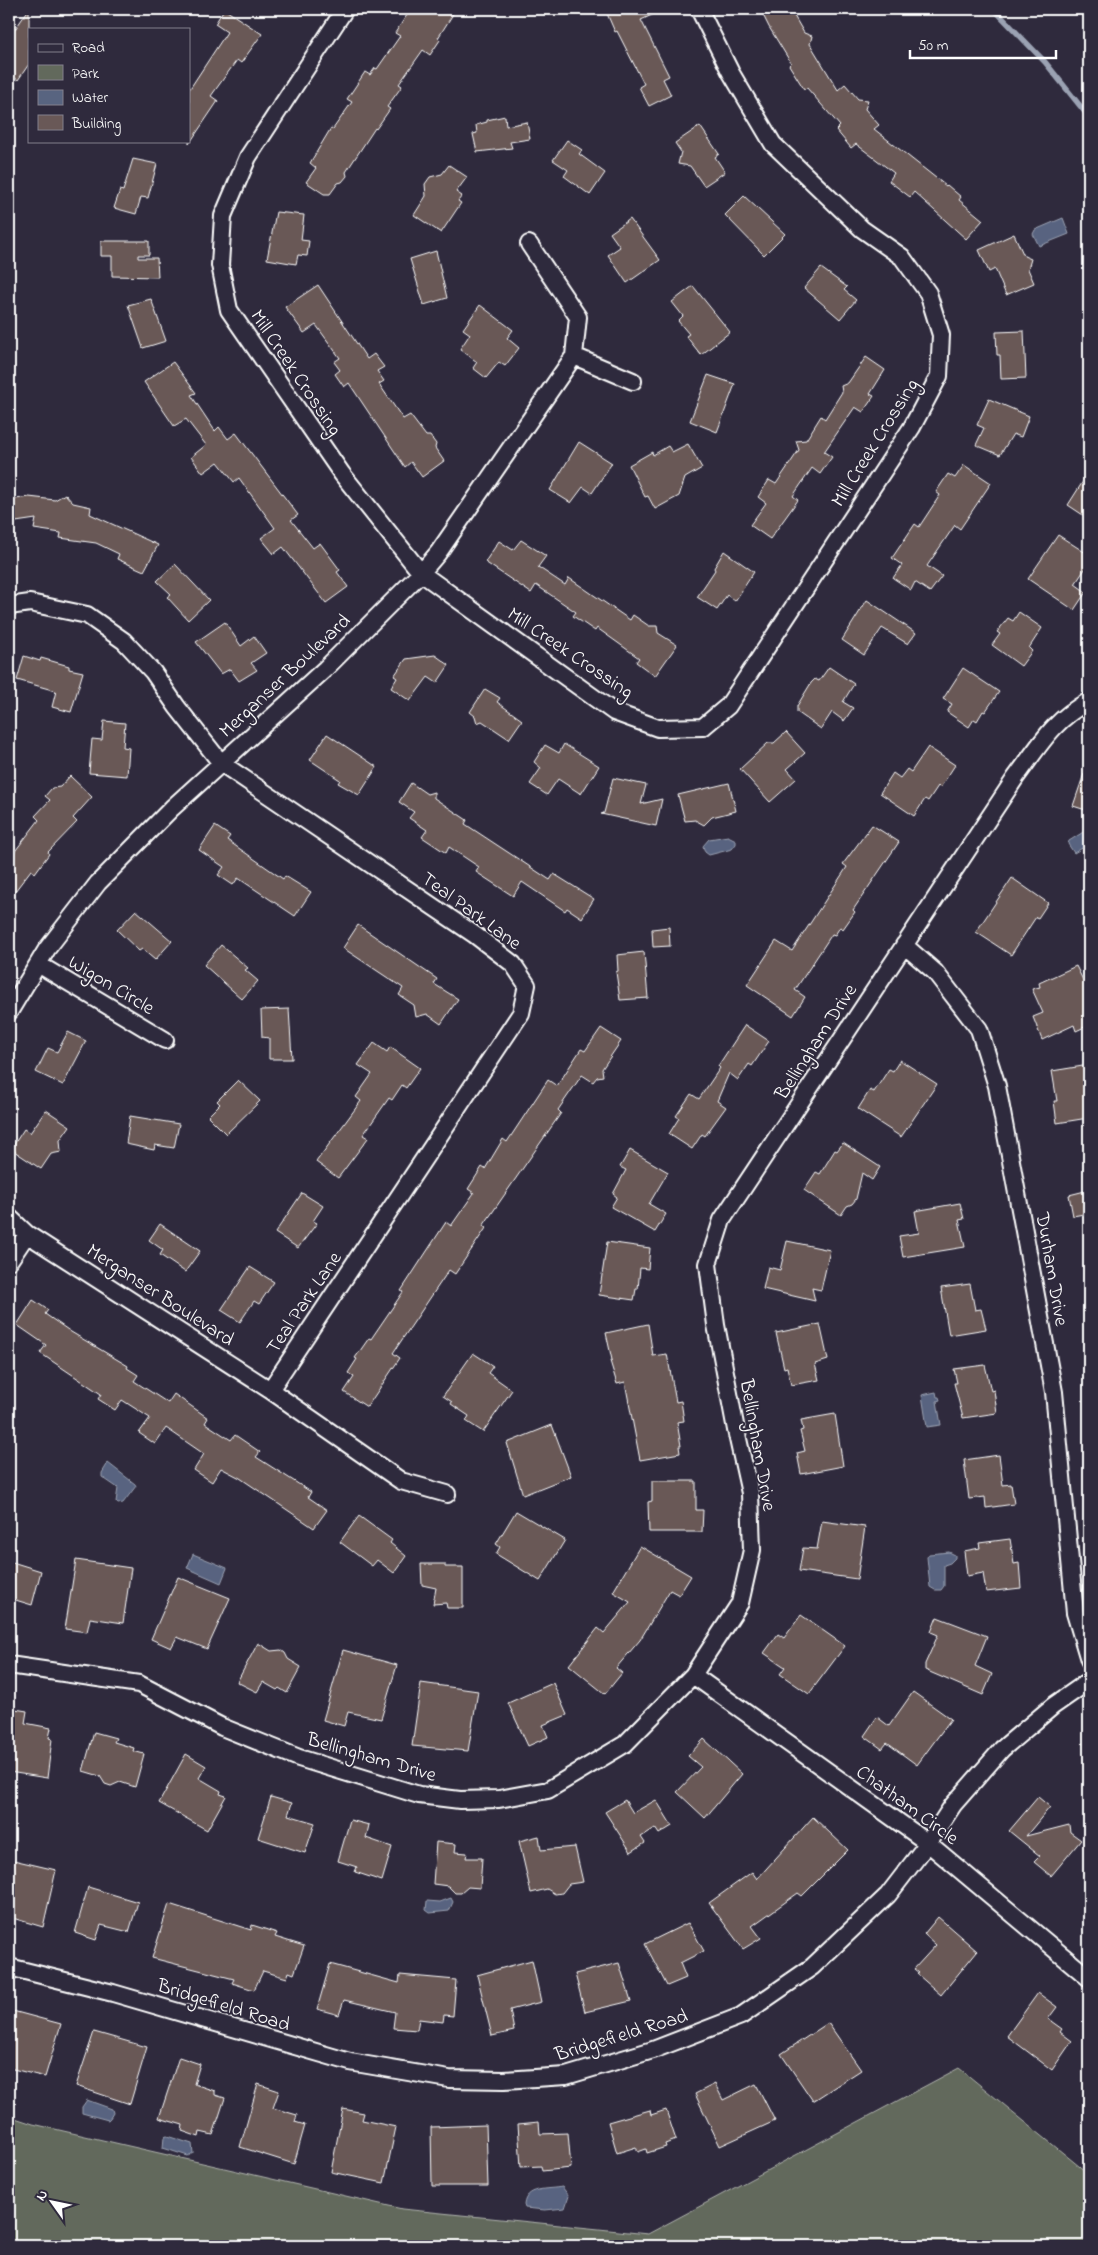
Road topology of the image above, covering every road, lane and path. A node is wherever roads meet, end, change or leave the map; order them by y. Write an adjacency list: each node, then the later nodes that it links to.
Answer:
1 (345, 9): 6 (street, Mill Creek Crossing)
2 (699, 9): 6 (street, Mill Creek Crossing)
3 (529, 244): 4 (street, Merganser Boulevard)
4 (574, 356): 5 (street); 6 (street, Merganser Boulevard)
5 (633, 382)
6 (422, 573): 9 (street, Merganser Boulevard)
7 (9, 606): 9 (street, Teal Park Lane)
8 (1089, 702): 10 (street, Bellingham Drive)
9 (221, 762): 11 (street, Merganser Boulevard); 17 (street, Teal Park Lane)
10 (904, 945): 19 (street, Durham Drive); 21 (street, Bellingham Drive)
11 (38, 964): 12 (street, Merganser Boulevard); 13 (street, Wigon Circle)
12 (9, 1012)
13 (165, 1040)
14 (9, 1217): 15 (street, Merganser Boulevard)
15 (27, 1234): 16 (street); 17 (street, Merganser Boulevard)
16 (9, 1261)
17 (270, 1390): 18 (street, Merganser Boulevard)
18 (447, 1494)
19 (1089, 1660)
20 (9, 1665): 21 (street, Bellingham Drive)
21 (693, 1675): 23 (street, Chatham Circle)
22 (1089, 1681): 23 (street, Bridgefield Road)
23 (928, 1843): 24 (street, Bridgefield Road); 25 (street, Chatham Circle)
24 (9, 1968)
25 (1089, 1978)

